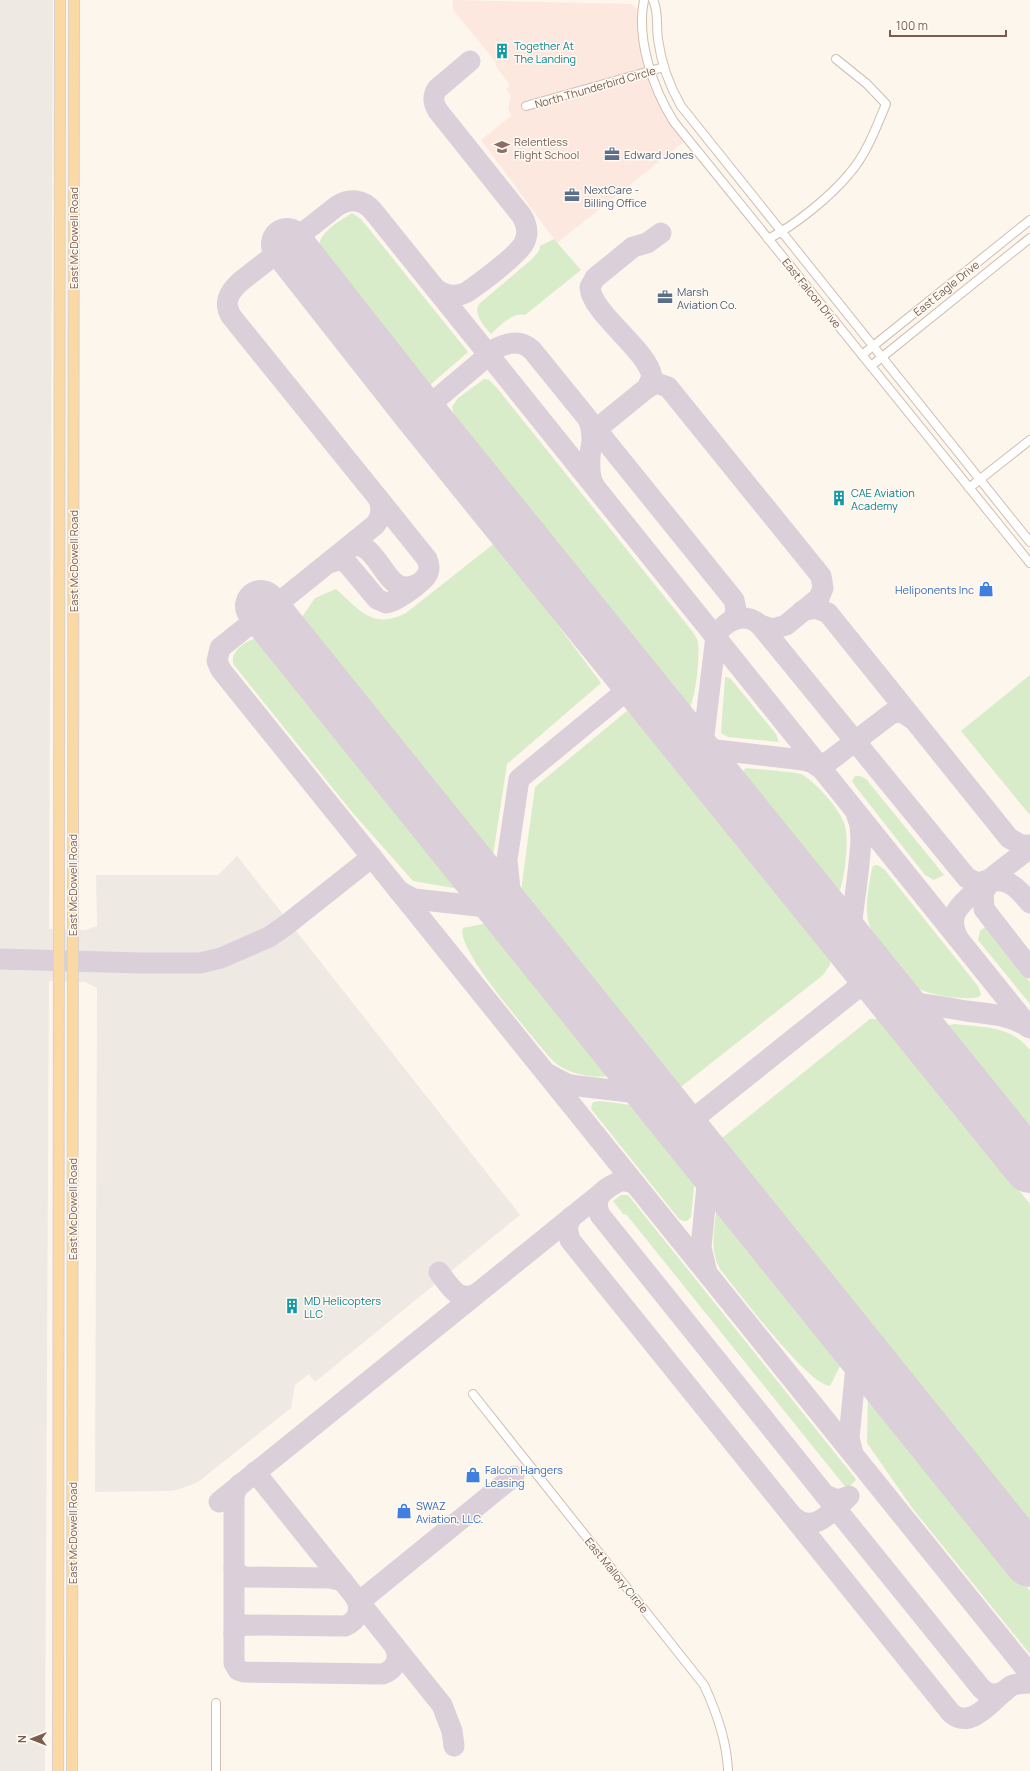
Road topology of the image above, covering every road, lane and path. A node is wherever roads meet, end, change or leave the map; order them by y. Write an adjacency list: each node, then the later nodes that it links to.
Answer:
1 (60, 0): 25 (main road, East McDowell Road)
2 (74, 0): 26 (main road, East McDowell Road)
3 (644, 0): 7 (street, East Falcon Drive)
4 (653, 0): 6 (street, East Falcon Drive)
5 (836, 59): 10 (street)
6 (664, 67): 7 (street, North Thunderbird Circle); 10 (street, East Falcon Drive)
7 (651, 71): 8 (street, North Thunderbird Circle); 12 (street, East Falcon Drive)
8 (526, 106)
9 (1030, 220): 13 (street, East Eagle Drive)
10 (781, 233): 12 (street); 15 (street, East Falcon Drive)
11 (1030, 238): 14 (street, East Eagle Drive)
12 (768, 239): 16 (street, East Falcon Drive)
13 (975, 264): 14 (street); 15 (street, East Eagle Drive)
14 (984, 275): 17 (street, East Eagle Drive)
15 (873, 346): 16 (street, East Eagle Drive); 17 (street, East Falcon Drive)
16 (862, 355): 18 (street, East Falcon Drive)
17 (882, 357): 18 (street, East Eagle Drive); 20 (street, East Falcon Drive)
18 (871, 366): 21 (street, East Falcon Drive)
19 (1030, 440): 20 (street)
20 (980, 480): 21 (street); 22 (street, East Falcon Drive)
21 (969, 488): 23 (street, East Falcon Drive)
22 (1030, 542)
23 (1030, 563)
24 (473, 1394): 31 (street, East Mallory Circle)
25 (58, 1480): 26 (main road); 28 (main road, East McDowell Road)
26 (72, 1481): 29 (main road, East McDowell Road)
27 (216, 1703): 30 (street)
28 (58, 1771)
29 (72, 1771)
30 (216, 1771)
31 (728, 1771)

